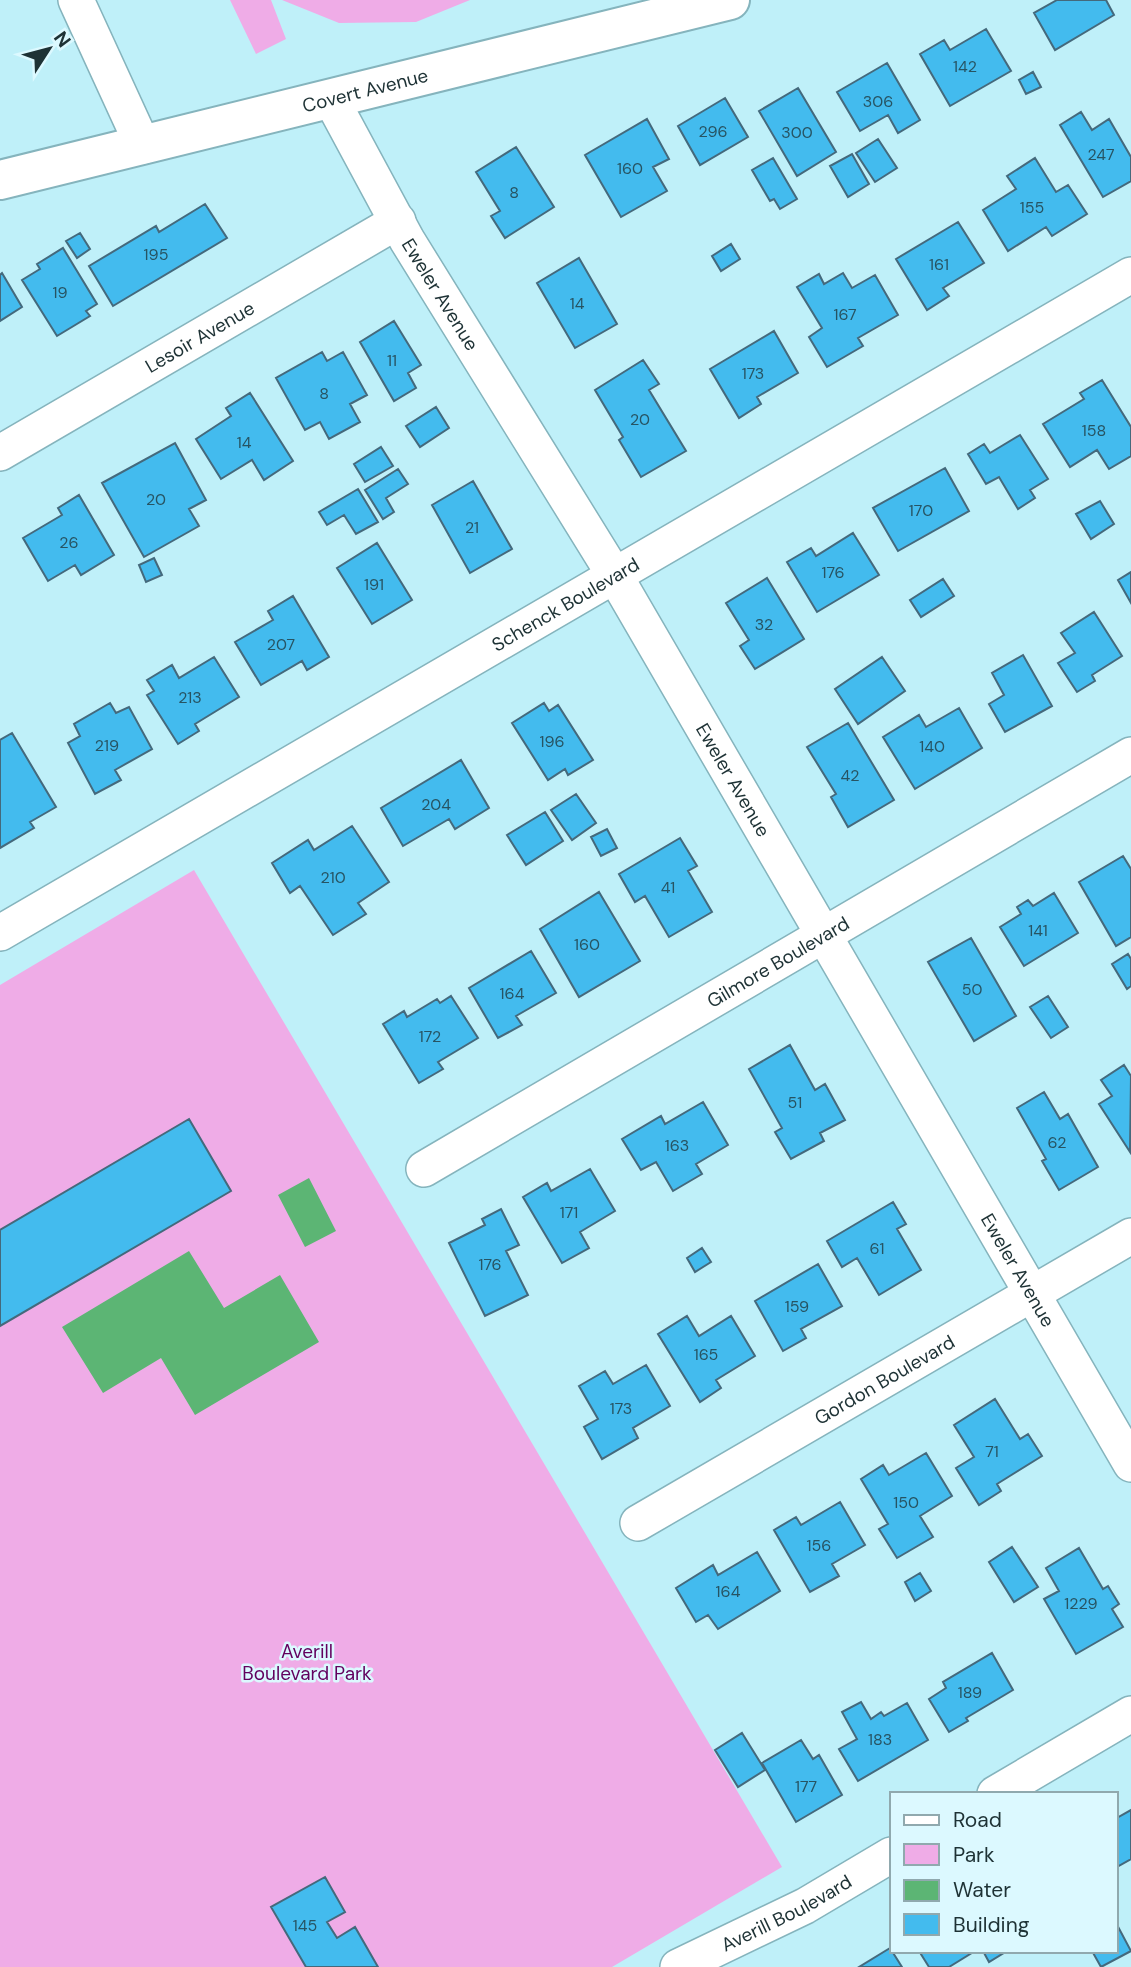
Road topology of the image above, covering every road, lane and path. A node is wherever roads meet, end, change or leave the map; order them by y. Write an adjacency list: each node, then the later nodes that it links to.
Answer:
1 (76, 0): 4 (street)
2 (730, 0): 3 (main road, Covert Avenue)
3 (331, 99): 4 (main road, Covert Avenue); 6 (street, Eweler Avenue)
4 (143, 146): 5 (main road, Covert Avenue)
5 (0, 180)
6 (398, 221): 8 (street, Lesoir Avenue); 9 (street, Eweler Avenue)
7 (1131, 275): 9 (street, Schenck Boulevard)
8 (0, 453)
9 (615, 576): 11 (street, Schenck Boulevard); 12 (street, Eweler Avenue)
10 (1131, 755): 12 (street, Gilmore Boulevard)
11 (0, 933)
12 (822, 935): 13 (street, Gilmore Boulevard); 15 (street, Eweler Avenue)
13 (424, 1168)
14 (1131, 1236): 15 (street, Gordon Boulevard)
15 (1032, 1294): 16 (street, Eweler Avenue); 17 (street, Gordon Boulevard)
16 (1131, 1464)
17 (639, 1524)
18 (1131, 1714): 19 (street)
19 (998, 1792)
20 (890, 1856): 21 (street, Averill Boulevard)
21 (678, 1967)

